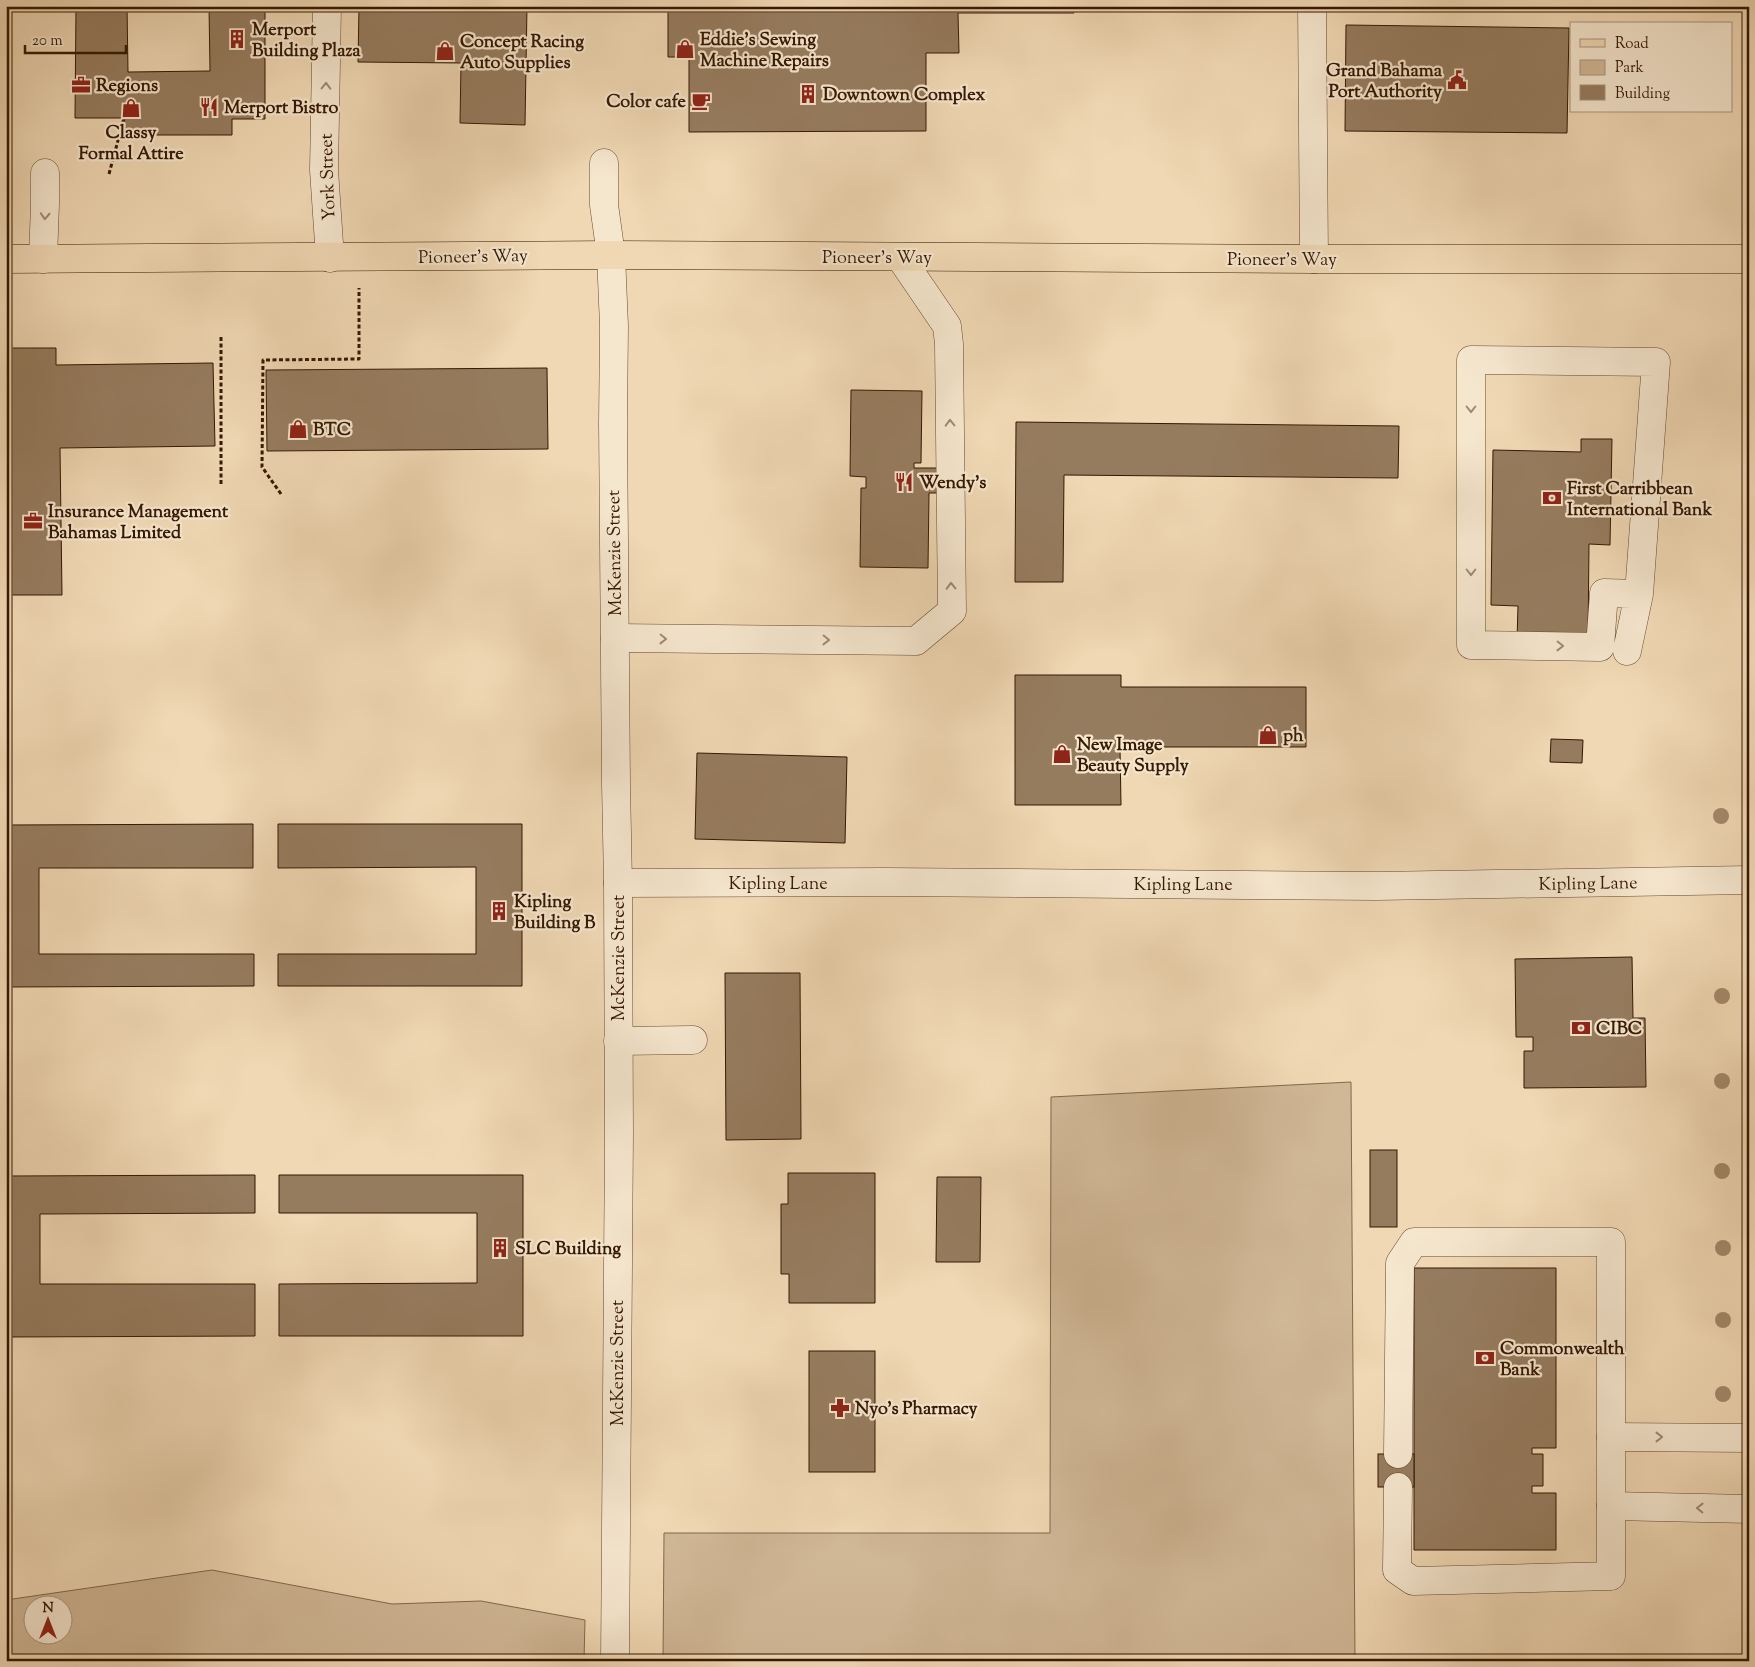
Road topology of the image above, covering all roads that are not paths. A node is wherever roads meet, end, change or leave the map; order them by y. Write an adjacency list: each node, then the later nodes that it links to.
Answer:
1 (327, 6): 8 (street, York Street, one-way to 1)
2 (1312, 6): 10 (street)
3 (604, 163): 5 (street, McKenzie Street)
4 (45, 173): 7 (street, one-way to 7)
5 (611, 255): 6 (main road, Pioneer's Way); 8 (main road, Pioneer's Way); 13 (street, McKenzie Street)
6 (900, 257): 10 (main road, Pioneer's Way); 13 (street, one-way to 6)
7 (43, 258): 8 (main road, Pioneer's Way); 9 (main road, Pioneer's Way)
8 (330, 258)
9 (6, 259)
10 (1314, 259): 11 (main road, Pioneer's Way)
11 (1749, 259)
12 (1639, 594): 12 (street, one-way to 12); 14 (street)
13 (614, 638): 16 (street, McKenzie Street)
14 (1627, 651)
15 (1749, 880): 16 (street, Kipling Lane)
16 (618, 883): 18 (street, McKenzie Street)
17 (693, 1040): 18 (street)
18 (618, 1041): 25 (street, McKenzie Street)
19 (1610, 1437): 20 (street, one-way to 20); 21 (street); 23 (street)
20 (1749, 1438)
21 (1398, 1454)
22 (1398, 1487): 23 (street)
23 (1610, 1506): 24 (street, one-way to 23)
24 (1749, 1509)
25 (616, 1661)

